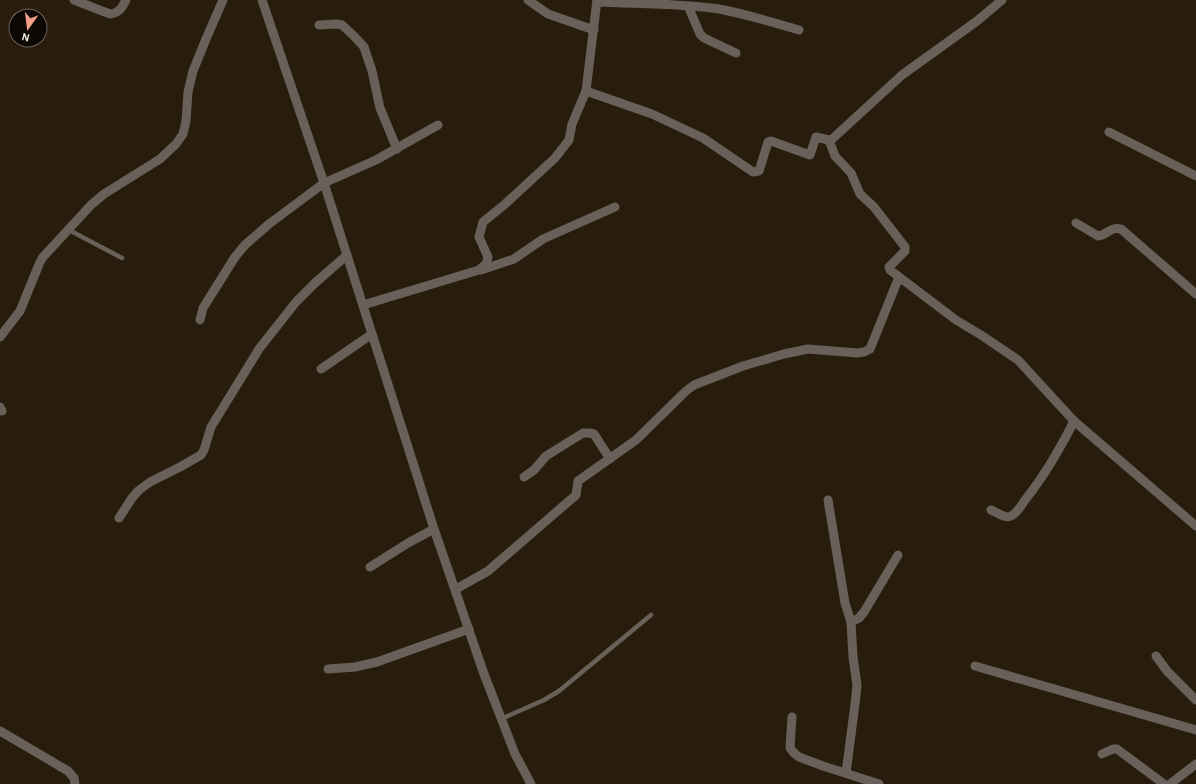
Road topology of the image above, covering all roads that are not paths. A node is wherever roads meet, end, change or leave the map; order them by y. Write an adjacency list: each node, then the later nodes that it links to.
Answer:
1 (74, 0): 2 (street)
2 (126, 0)
3 (223, 0): 22 (street)
4 (262, 0): 19 (street)
5 (528, 0): 10 (street)
6 (1002, 0): 16 (street)
7 (597, 1): 8 (street); 10 (street)
8 (688, 6): 11 (street); 12 (street)
9 (319, 25): 17 (street)
10 (594, 30): 13 (street)
11 (799, 30)
12 (736, 53)
13 (586, 90): 16 (street); 25 (street)
14 (438, 125): 17 (street)
15 (1109, 132): 18 (street)
16 (830, 141): 26 (street)
17 (397, 149): 19 (street)
18 (1196, 176)
19 (324, 183): 23 (street); 29 (street)
20 (615, 207): 25 (street)
21 (1076, 223): 27 (street)
22 (69, 230): 24 (lane); 31 (street)
23 (347, 256): 28 (street); 38 (street)
24 (122, 258)
25 (479, 270): 28 (street)
26 (899, 277): 33 (street); 34 (street)
27 (1196, 294)
28 (363, 305): 30 (street)
29 (200, 320)
30 (372, 334): 32 (street); 40 (street)
31 (0, 337)
32 (321, 369)
33 (1074, 420): 37 (street); 39 (street)
34 (610, 459): 35 (street); 43 (street)
35 (524, 477)
36 (828, 500): 45 (street)
37 (991, 510)
38 (119, 518)
39 (1196, 526)
40 (434, 529): 42 (street); 43 (street)
41 (898, 555): 45 (street)
42 (370, 568)
43 (456, 589): 46 (street)
44 (651, 615): 52 (lane)
45 (851, 622): 57 (street)
46 (469, 629): 49 (street); 52 (street)
47 (1156, 656): 50 (street)
48 (975, 666): 53 (street)
49 (328, 669)
50 (1196, 700)
51 (792, 717): 57 (street)
52 (501, 719): 59 (street)
53 (1196, 730)
54 (0, 731): 58 (street)
55 (1102, 754): 61 (street)
56 (1196, 764): 62 (street)
57 (846, 772): 60 (street)
58 (75, 784)
59 (531, 784)
60 (879, 784)
61 (1164, 784)
62 (1170, 784)

